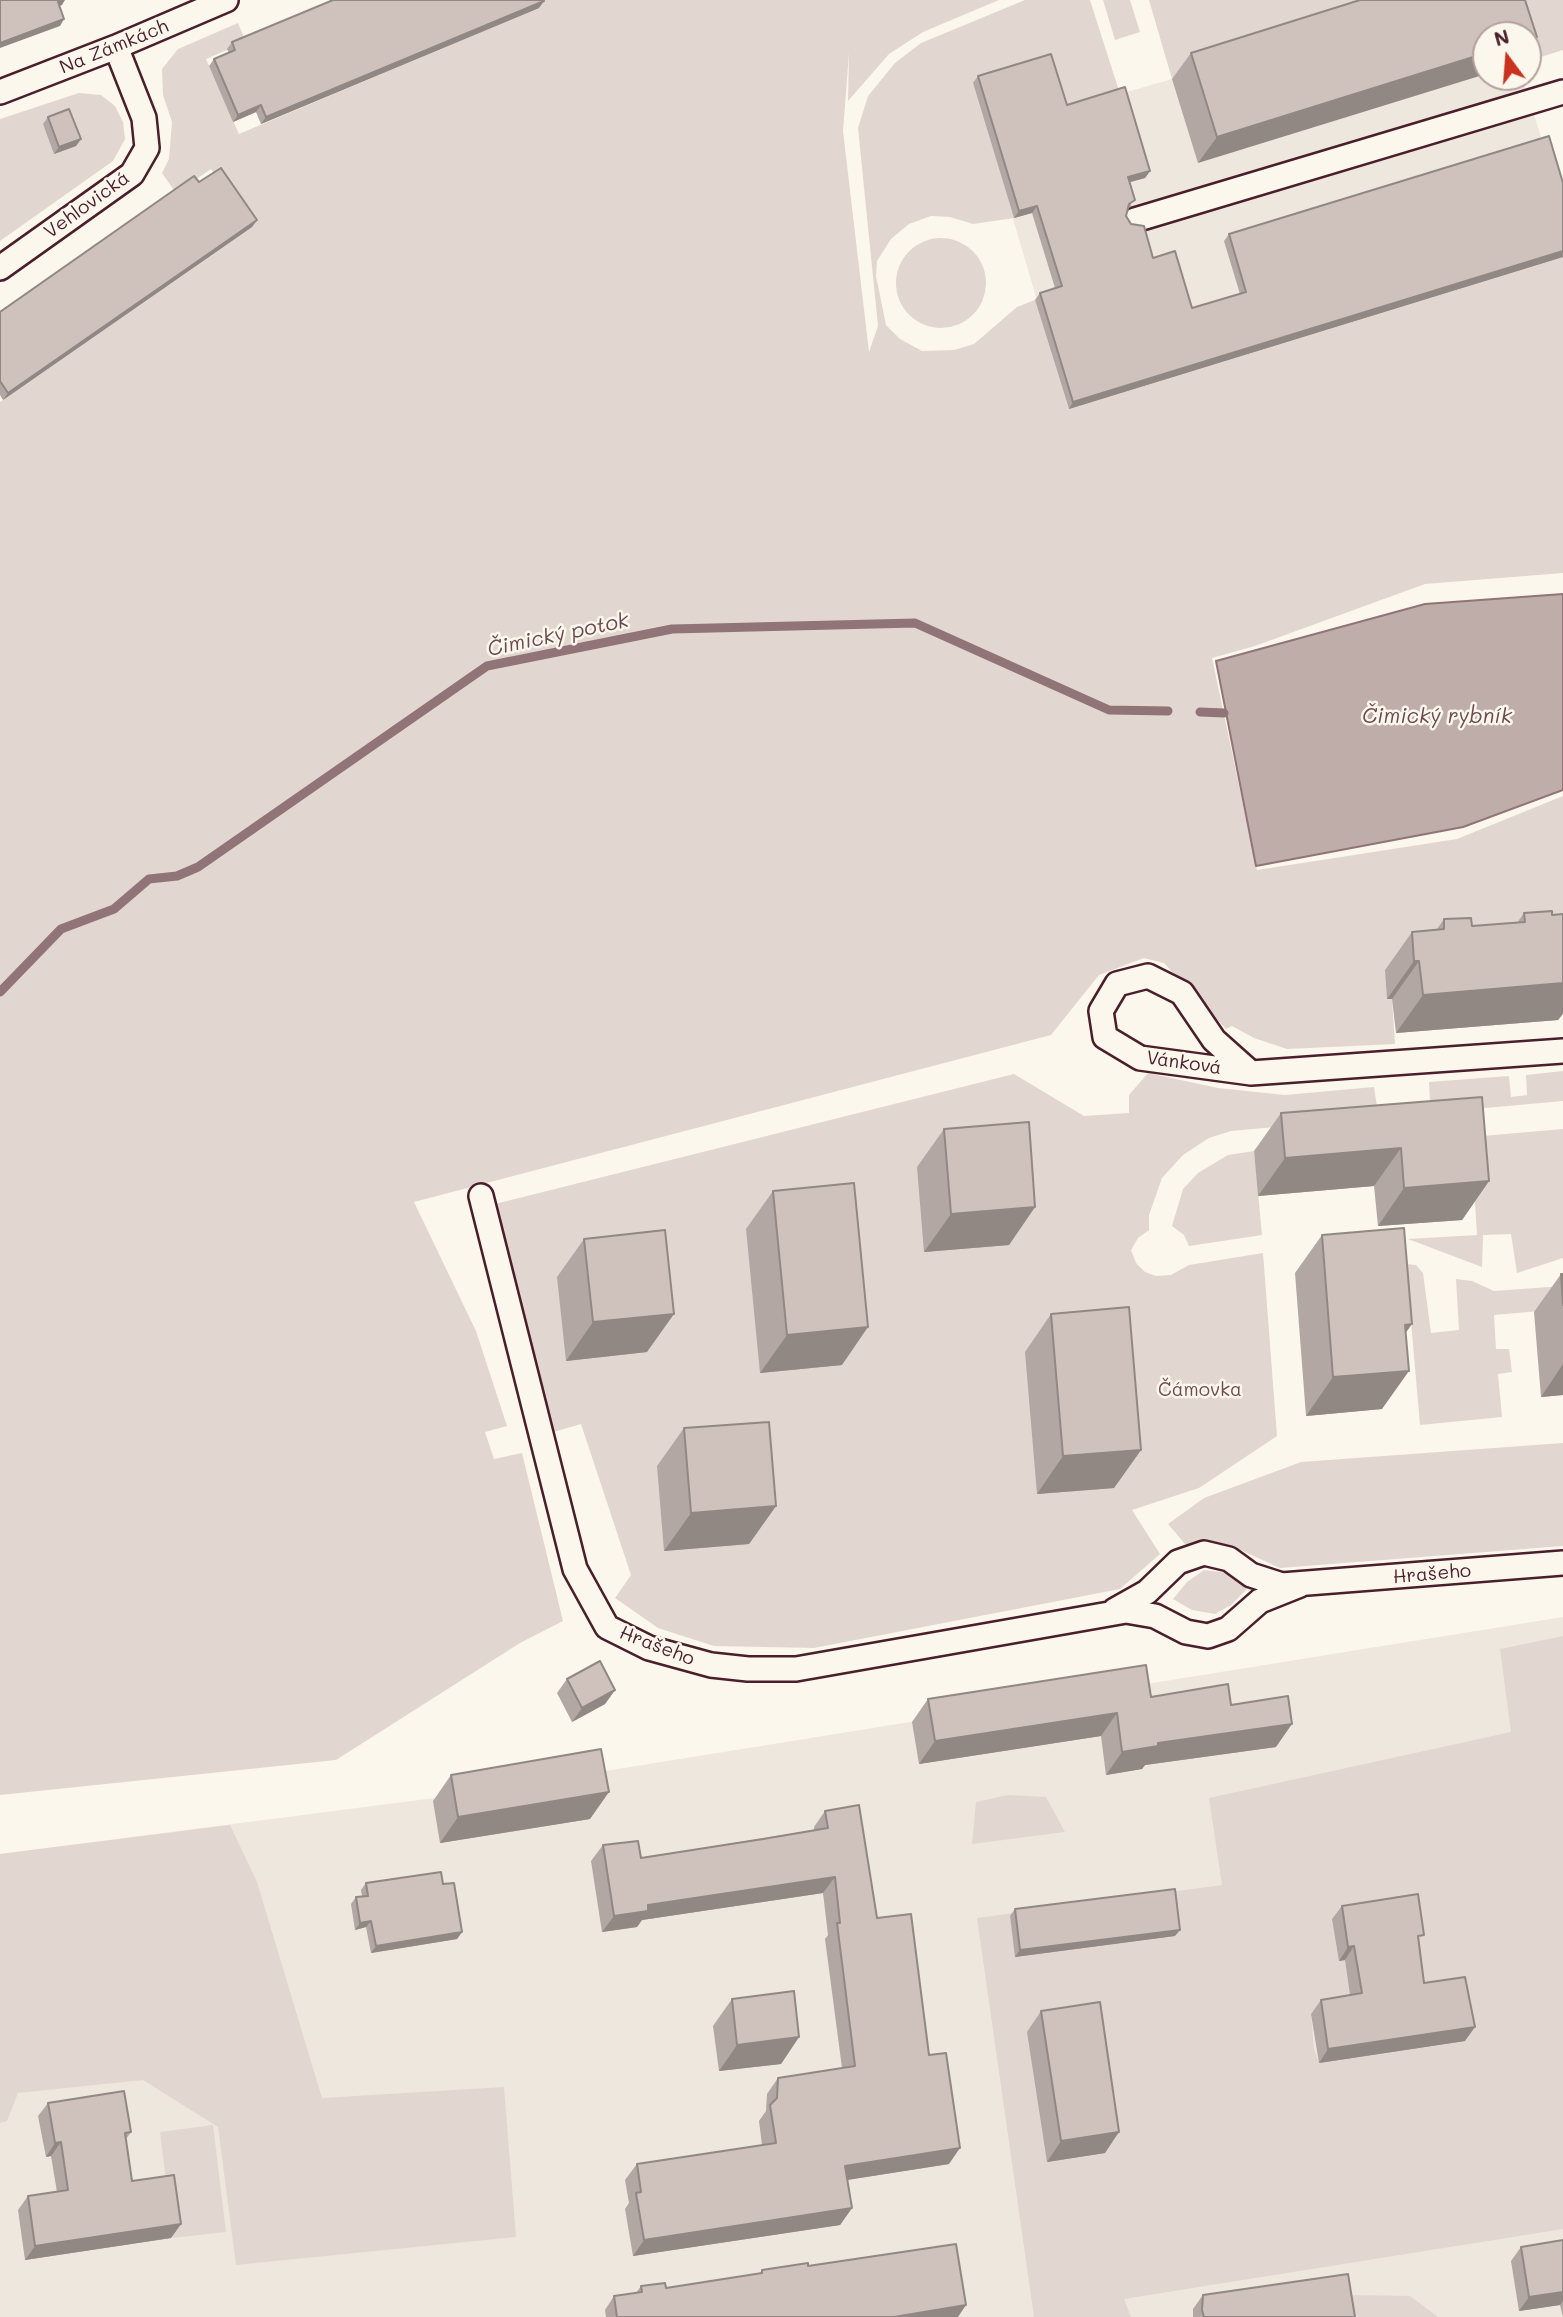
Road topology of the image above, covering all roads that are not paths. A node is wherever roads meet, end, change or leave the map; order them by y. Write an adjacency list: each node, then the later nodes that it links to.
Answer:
1 (226, 0): 2 (street, Na Zámkách)
2 (116, 47): 3 (street, Na Zámkách); 6 (street, Vehlovická)
3 (0, 92)
4 (1563, 92): 5 (street)
5 (1135, 220)
6 (0, 268)
7 (1563, 1051): 8 (street, Vánková)
8 (1251, 1073): 8 (street, Vánková)
9 (481, 1196): 12 (street, Hrašeho)
10 (1563, 1563): 11 (street, Hrašeho)
11 (1300, 1585): 12 (street, Hrašeho); 12 (street, Hrašeho)
12 (1111, 1612)

